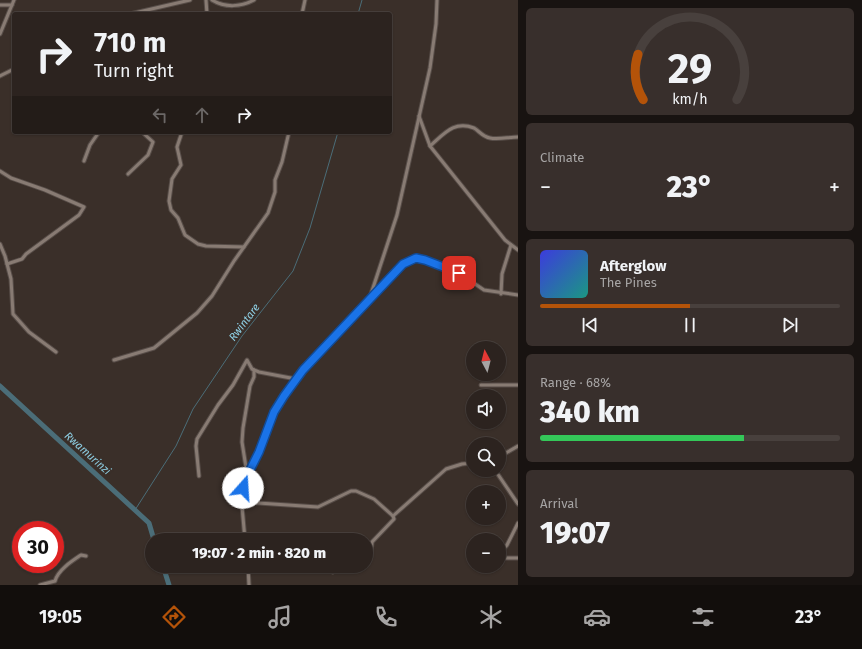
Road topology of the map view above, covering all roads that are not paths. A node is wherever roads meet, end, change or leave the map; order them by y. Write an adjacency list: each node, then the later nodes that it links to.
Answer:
1 (15, 0): 8 (street); 12 (street)
2 (190, 0): 9 (street)
3 (206, 0): 10 (street)
4 (212, 0): 5 (street)
5 (254, 0)
6 (305, 0): 11 (street)
7 (437, 0): 15 (street)
8 (0, 5)
9 (139, 12)
10 (207, 12)
11 (302, 12)
12 (0, 34)
13 (12, 70): 14 (street)
14 (0, 76)
15 (419, 116): 21 (street); 32 (street)
16 (98, 134): 22 (street)
17 (144, 134): 24 (street)
18 (181, 134): 27 (street)
19 (289, 134): 27 (street)
20 (518, 137): 21 (street)
21 (430, 146): 26 (street)
22 (84, 161)
23 (0, 171): 29 (street)
24 (128, 174)
25 (0, 244): 29 (street)
26 (511, 245): 28 (street); 30 (street)
27 (244, 246): 34 (street)
28 (518, 250)
29 (7, 264): 33 (street)
30 (501, 294): 31 (street); 32 (street)
31 (518, 296)
32 (368, 301): 36 (street)
33 (56, 352)
34 (114, 360)
35 (254, 370): 36 (street); 42 (street); 43 (street)
36 (296, 379): 43 (street)
37 (481, 385): 38 (street)
38 (518, 386)
39 (518, 446): 40 (street)
40 (506, 453)
41 (466, 464): 47 (street)
42 (199, 476)
43 (247, 476): 45 (street)
44 (500, 477): 46 (street)
45 (242, 502): 47 (street); 49 (street)
46 (518, 504)
47 (393, 516): 50 (street)
48 (518, 523): 51 (street)
49 (244, 533)
50 (373, 541)
51 (506, 546)
52 (86, 556): 56 (street)
53 (506, 558): 54 (street)
54 (518, 558)
55 (249, 573): 57 (street)
56 (40, 585)
57 (250, 585)

